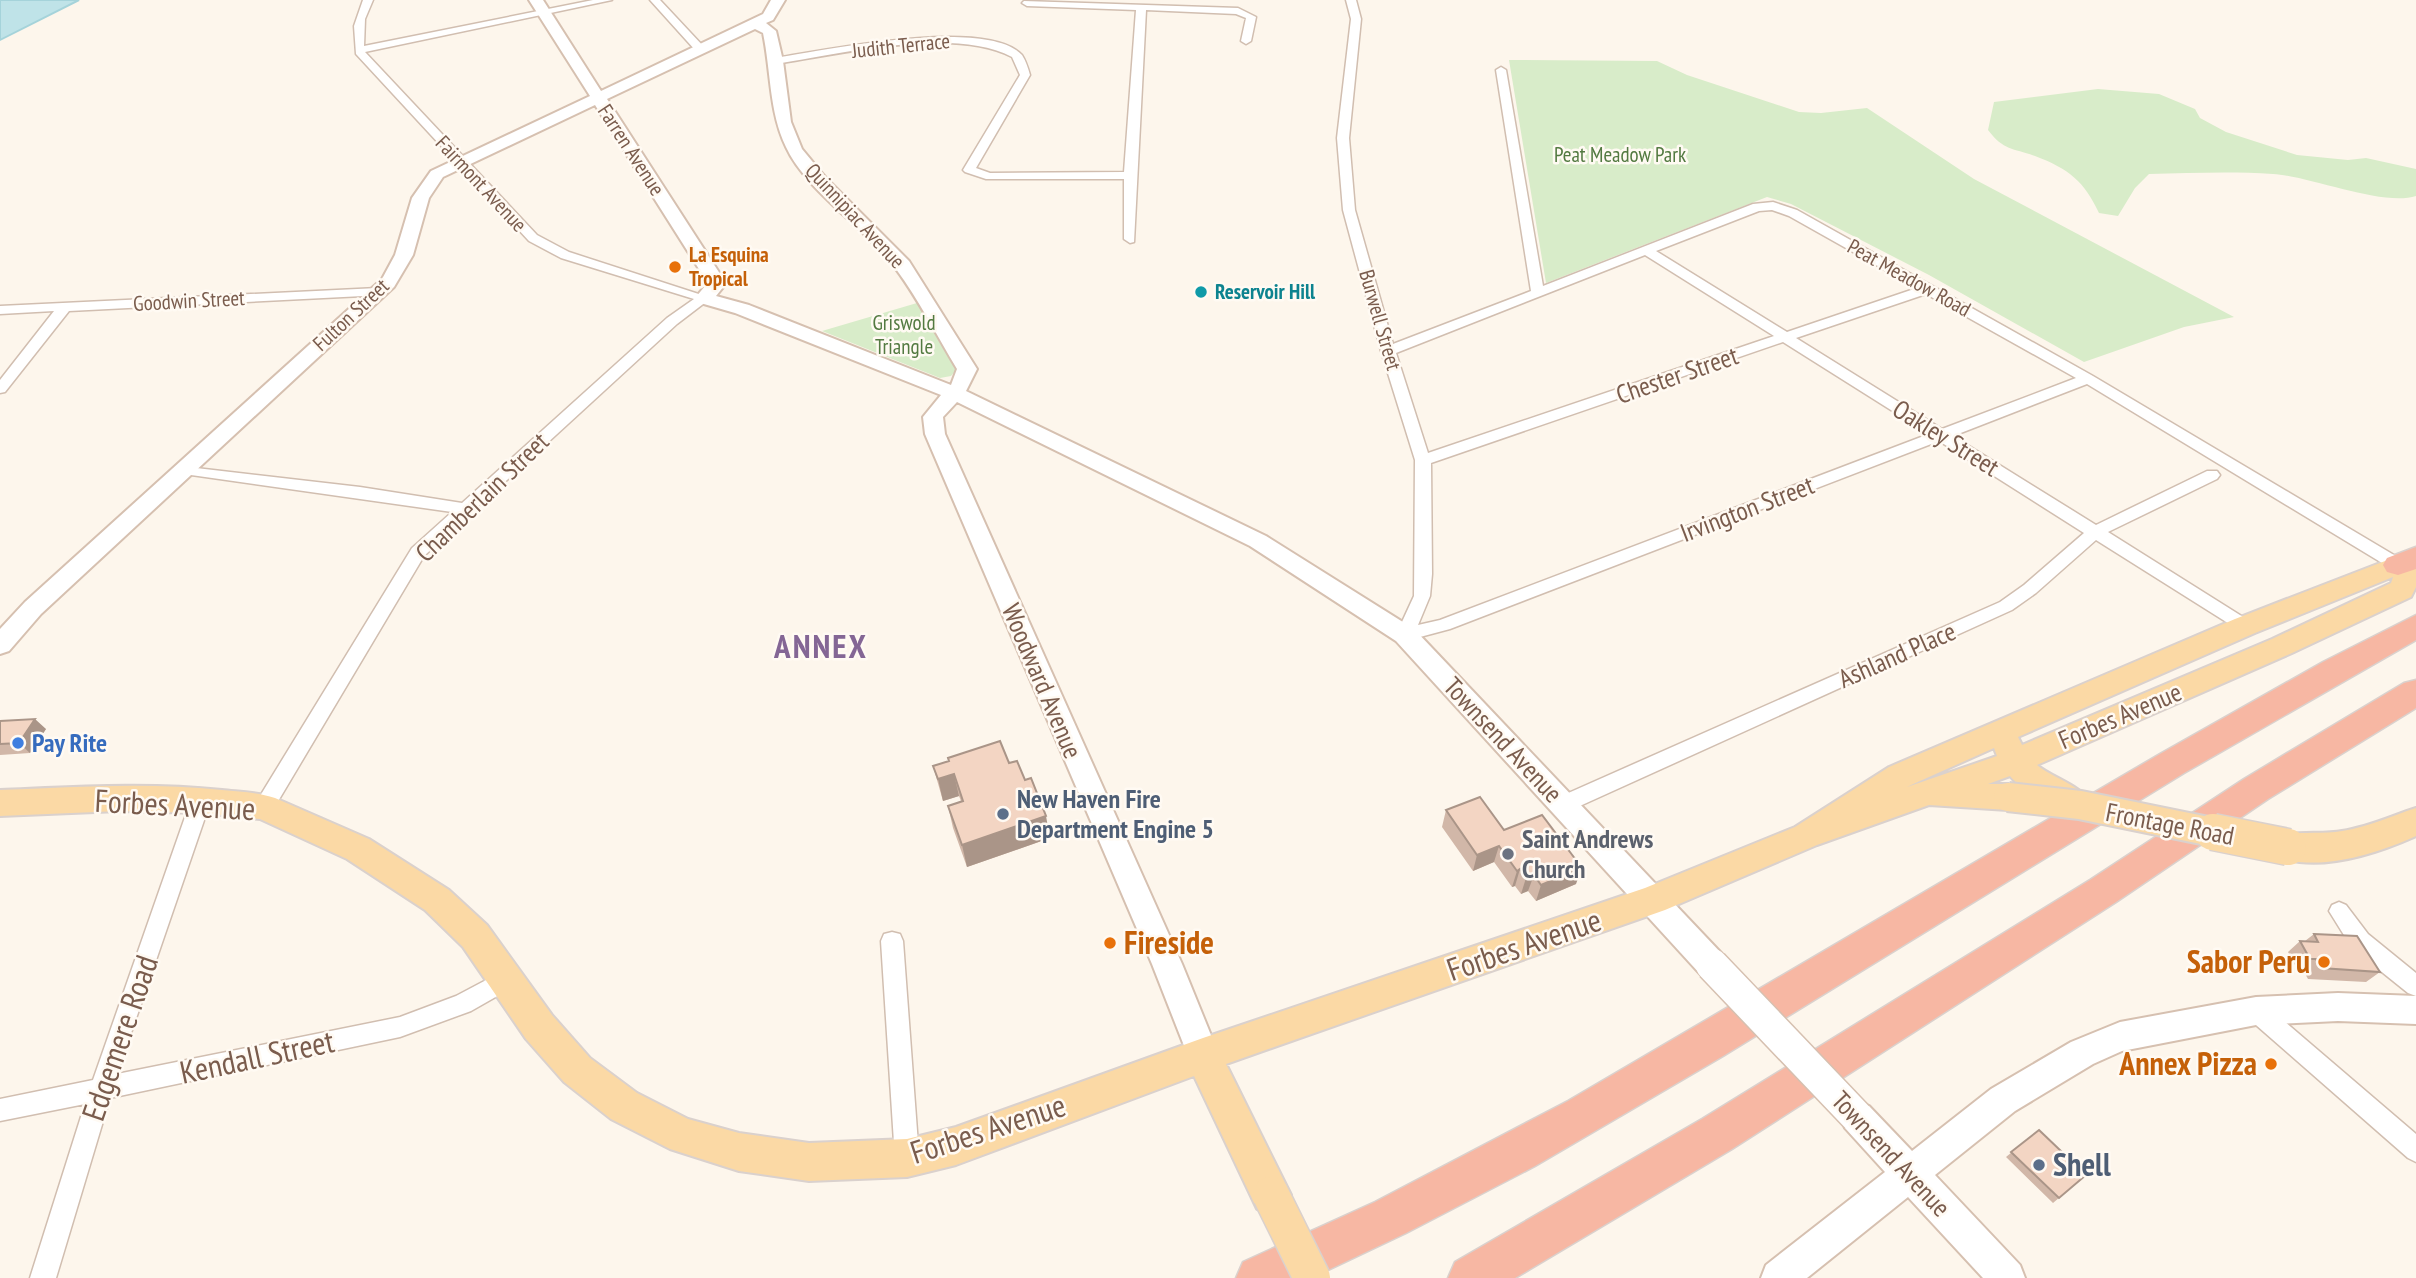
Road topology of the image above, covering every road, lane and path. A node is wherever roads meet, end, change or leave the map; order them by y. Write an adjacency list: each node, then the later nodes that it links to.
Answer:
1 (368, 0): 13 (street)
2 (607, 0): 8 (street)
3 (655, 0): 12 (street)
4 (778, 0): 10 (main road)
5 (1351, 0): 28 (street, Burwell Street)
6 (1088, 2): 7 (street); 9 (street)
7 (1027, 3)
8 (540, 6): 13 (street); 16 (main road, Farren Avenue)
9 (1141, 8): 11 (street); 18 (street)
10 (756, 23): 12 (main road, Fulton Street); 14 (main road, Quinnipiac Avenue)
11 (1246, 41)
12 (700, 49): 16 (main road, Fulton Street)
13 (359, 50): 17 (street, Fairmont Avenue)
14 (776, 61): 18 (street, Judith Terrace); 31 (main road, Quinnipiac Avenue)
15 (1501, 70): 23 (street)
16 (598, 97): 17 (main road, Fulton Street); 24 (main road, Farren Avenue)
17 (460, 161): 22 (main road, Fulton Street); 24 (street, Fairmont Avenue)
18 (1130, 176): 19 (street)
19 (1130, 239)
20 (1646, 250): 21 (street, Peat Meadow Road); 23 (street, Peat Meadow Road); 27 (street, Oakley Street)
21 (1930, 288): 27 (street, Chester Street); 29 (street, Peat Meadow Road)
22 (378, 292): 25 (street, Goodwin Street); 34 (main road, Fulton Street)
23 (1538, 293): 28 (street, Peat Meadow Road)
24 (704, 298): 31 (main road, Fairmont Avenue); 36 (street, Chamberlain Street)
25 (64, 308): 26 (street, Goodwin Street); 30 (street)
26 (0, 310)
27 (1787, 338): 32 (street, Oakley Street); 33 (street, Chester Street)
28 (1388, 351): 33 (street, Burwell Street)
29 (2088, 379): 32 (street, Irvington Street); 38 (street, Peat Meadow Road)
30 (0, 389)
31 (957, 394): 42 (main road, Townsend Avenue); 64 (main road, Woodward Avenue)
32 (1941, 435): 37 (street, Oakley Street); 42 (street, Irvington Street)
33 (1423, 460): 42 (street, Burwell Street)
34 (184, 469): 36 (street); 43 (main road, Fulton Street)
35 (2212, 475): 37 (street, Ashland Place)
36 (464, 509): 54 (street, Chamberlain Street)
37 (2095, 532): 40 (street, Oakley Street); 53 (street, Ashland Place)
38 (2407, 561): 40 (main road, Forbes Avenue); 48 (main road, Forbes Avenue)
39 (2416, 616): 44 (highway)
40 (2245, 626): 47 (main road, Forbes Avenue)
41 (2416, 626): 44 (highway)
42 (1405, 635): 53 (main road, Townsend Avenue)
43 (0, 645)
44 (2340, 668): 71 (highway)
45 (2416, 692): 49 (highway)
46 (2416, 718): 49 (highway)
47 (2003, 733): 48 (main road); 56 (main road, Forbes Avenue)
48 (2017, 779): 50 (main road, Frontage Road); 55 (main road, Frontage Road, bridge)
49 (2256, 789): 73 (highway)
50 (1919, 795): 56 (main road, Forbes Avenue)
51 (201, 800): 52 (main road, Forbes Avenue); 54 (main road, Forbes Avenue); 65 (street, Edgemere Road)
52 (0, 803)
53 (1564, 804): 57 (main road, Townsend Avenue)
54 (264, 807): 60 (main road, Forbes Avenue)
55 (2416, 821)
56 (1806, 836): 57 (main road, Forbes Avenue)
57 (1653, 900): 64 (main road, Forbes Avenue); 69 (main road, Townsend Avenue, bridge)
58 (2339, 911): 61 (street)
59 (892, 941): 68 (street)
60 (507, 979): 65 (street, Kendall Street); 68 (main road, Forbes Avenue)
61 (2416, 986)
62 (2416, 1010): 63 (main road)
63 (2256, 1011): 67 (street); 69 (main road)
64 (1203, 1055): 68 (main road, Forbes Avenue); 72 (main road, Woodward Avenue, bridge)
65 (101, 1089): 66 (street, Kendall Street); 70 (street, Edgemere Road)
66 (0, 1110)
67 (2416, 1150)
68 (907, 1158)
69 (1909, 1174): 74 (main road); 75 (main road, Townsend Avenue)
70 (43, 1278)
71 (1259, 1278)
72 (1312, 1278)
73 (1471, 1278)
74 (1779, 1278)
75 (2007, 1278)

